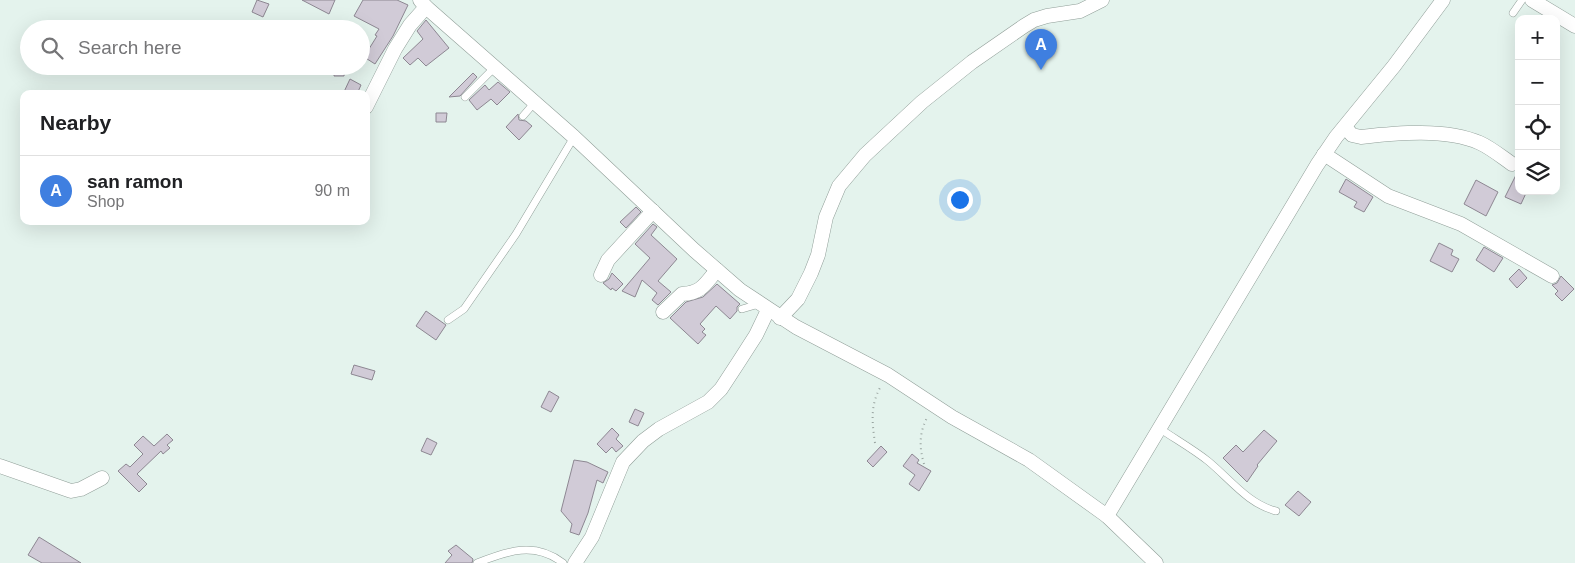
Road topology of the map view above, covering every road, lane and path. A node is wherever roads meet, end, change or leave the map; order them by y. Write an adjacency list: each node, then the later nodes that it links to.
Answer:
1 (1102, 0): 24 (street)
2 (1443, 0): 13 (street)
3 (1522, 0): 6 (lane)
4 (1532, 0): 7 (street)
5 (423, 4): 8 (street); 10 (street)
6 (1514, 13)
7 (1575, 26)
8 (495, 67): 9 (lane); 11 (street)
9 (465, 98)
10 (370, 99)
11 (535, 102): 12 (lane); 14 (street)
12 (523, 116)
13 (1345, 127): 15 (street); 16 (street)
14 (574, 137): 17 (street); 25 (lane)
15 (1324, 154): 20 (street); 28 (street)
16 (1512, 164)
17 (653, 211): 18 (street); 19 (street)
18 (717, 270): 21 (street); 23 (street)
19 (600, 275)
20 (1552, 276)
21 (764, 307): 22 (lane); 24 (street); 37 (street)
22 (742, 309)
23 (663, 312)
24 (780, 318): 26 (street)
25 (448, 320)
26 (888, 376): 27 (street); 29 (path)
27 (935, 406): 30 (path); 34 (street)
28 (1159, 428): 33 (lane); 34 (street)
29 (875, 444)
30 (924, 464)
31 (0, 466): 32 (street)
32 (102, 478)
33 (1276, 511)
34 (1107, 516): 38 (street)
35 (477, 563): 36 (lane)
36 (563, 563)
37 (575, 563)
38 (1156, 563)

